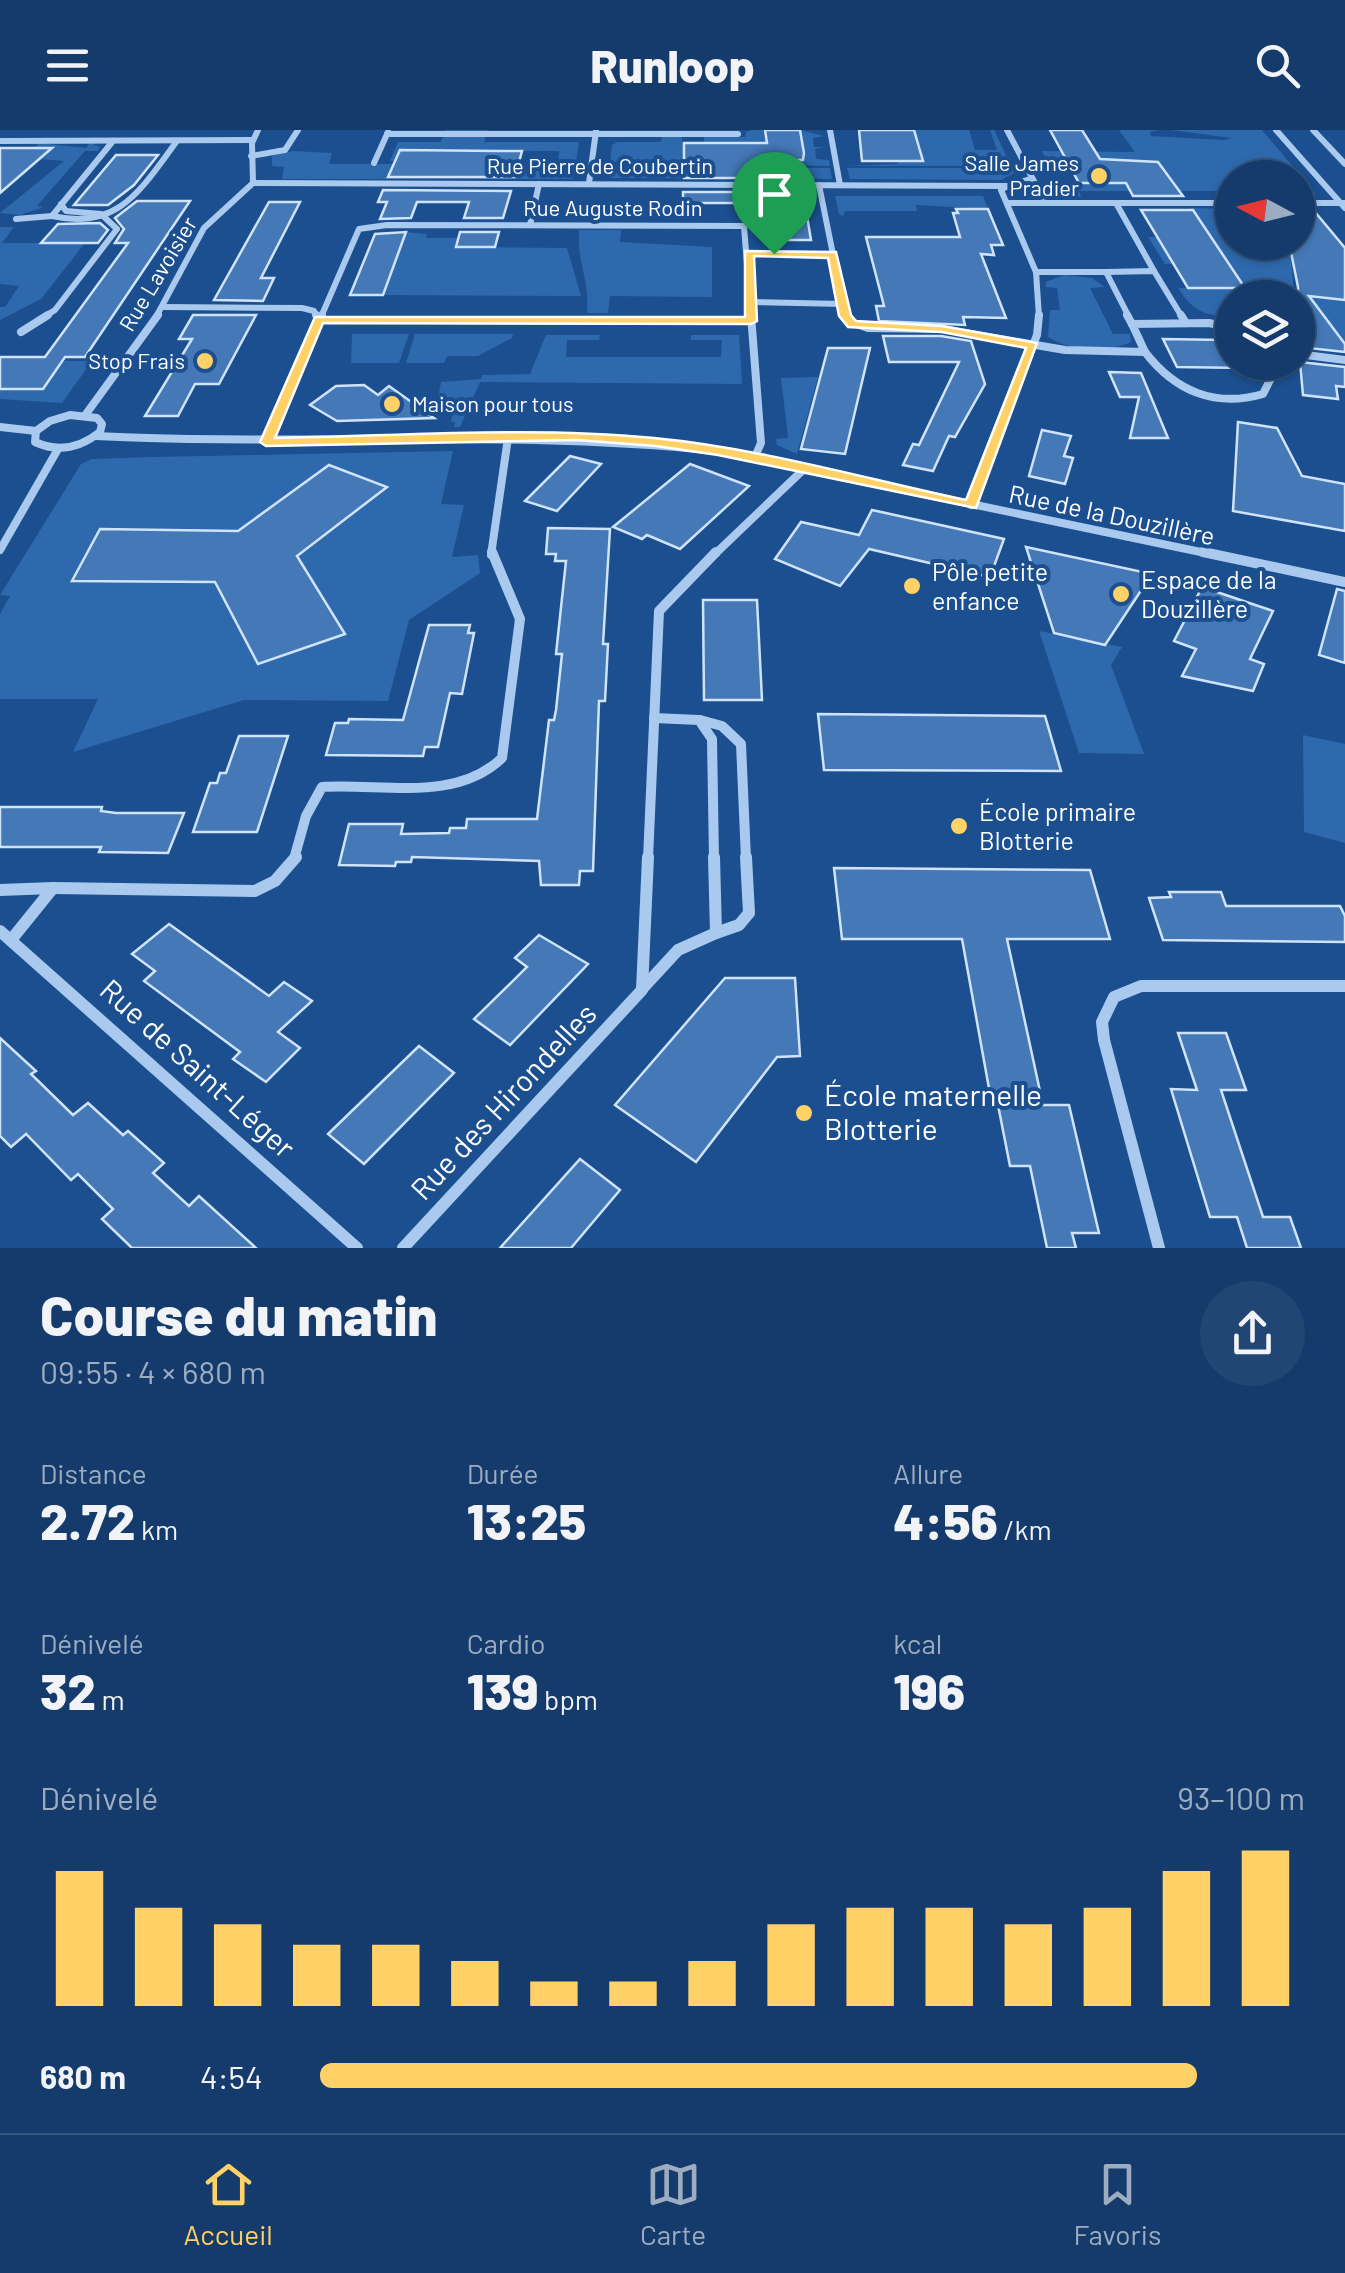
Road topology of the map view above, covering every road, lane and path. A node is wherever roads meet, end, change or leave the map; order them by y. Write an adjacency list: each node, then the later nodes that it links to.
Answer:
1 (258, 130): 11 (street)
2 (298, 130): 14 (street)
3 (830, 130): 22 (street)
4 (1008, 130): 17 (street)
5 (1276, 130): 30 (street)
6 (1313, 130): 16 (street)
7 (388, 132): 8 (street); 15 (street)
8 (596, 132): 9 (street); 19 (street)
9 (738, 134)
10 (2, 135): 12 (street)
11 (253, 140): 13 (street); 14 (street)
12 (113, 141): 13 (street); 27 (street)
13 (177, 141): 32 (street)
14 (251, 156): 18 (street)
15 (374, 162)
16 (1345, 164)
17 (1032, 182): 23 (street, Rue Pierre de Coubertin); 24 (street)
18 (253, 183): 20 (street, Rue Pierre de Coubertin); 42 (street, Rue Lavoisier)
19 (589, 183): 20 (street, Rue Pierre de Coubertin); 21 (street, Rue Pierre de Coubertin)
20 (539, 184): 34 (street)
21 (819, 185): 22 (street, Rue Pierre de Coubertin); 36 (street)
22 (840, 185): 23 (street, Rue Pierre de Coubertin)
23 (1007, 186): 28 (street)
24 (1045, 202): 25 (street); 28 (street)
25 (1116, 203): 26 (street); 39 (street)
26 (1215, 203)
27 (61, 204): 31 (street); 32 (street)
28 (1007, 204): 37 (street)
29 (1315, 204): 30 (street)
30 (1344, 205)
31 (52, 216): 32 (street); 33 (street)
32 (106, 218): 48 (street)
33 (16, 219)
34 (530, 225): 35 (street, Rue Auguste Rodin); 43 (street, Rue Auguste Rodin)
35 (748, 253): 36 (street); 40 (street)
36 (832, 254): 41 (street)
37 (1036, 272): 38 (street); 49 (street)
38 (1106, 272): 39 (street); 46 (street)
39 (1154, 272): 45 (street)
40 (750, 302): 41 (street); 44 (street)
41 (843, 304): 49 (street)
42 (163, 307): 43 (street); 54 (street, Rue Lavoisier)
43 (319, 320): 44 (street); 59 (street)
44 (751, 321): 61 (street)
45 (1186, 323): 46 (street); 47 (street)
46 (1132, 324): 50 (street)
47 (1215, 326)
48 (21, 332)
49 (1033, 345): 50 (street); 63 (street)
50 (1145, 352): 53 (street)
51 (1315, 356): 52 (street)
52 (1345, 360)
53 (1270, 380)
54 (86, 414): 56 (street); 57 (street)
55 (0, 427): 56 (street)
56 (36, 431): 60 (street)
57 (96, 436): 59 (street, Rue de la Douzillère); 60 (street)
58 (508, 438): 59 (street, Rue de la Douzillère); 61 (street, Rue de la Douzillère); 68 (street)
59 (266, 442)
60 (58, 449): 64 (street)
61 (754, 459): 62 (street, Rue de la Douzillère)
62 (804, 469): 63 (street, Rue de la Douzillère); 66 (street)
63 (971, 505): 65 (street, Rue de la Douzillère)
64 (0, 550)
65 (1345, 582)
66 (654, 718): 67 (street, Rue des Hirondelles); 73 (street)
67 (700, 720): 70 (street); 70 (street, Rue des Hirondelles)
68 (53, 888): 69 (street); 71 (street)
69 (0, 890)
70 (716, 933): 73 (street, Rue des Hirondelles)
71 (5, 935): 74 (street, Rue de Saint-Léger)
72 (1345, 986): 76 (street)
73 (642, 990): 75 (street, Rue des Hirondelles)
74 (358, 1248)
75 (403, 1248)
76 (1160, 1248)

